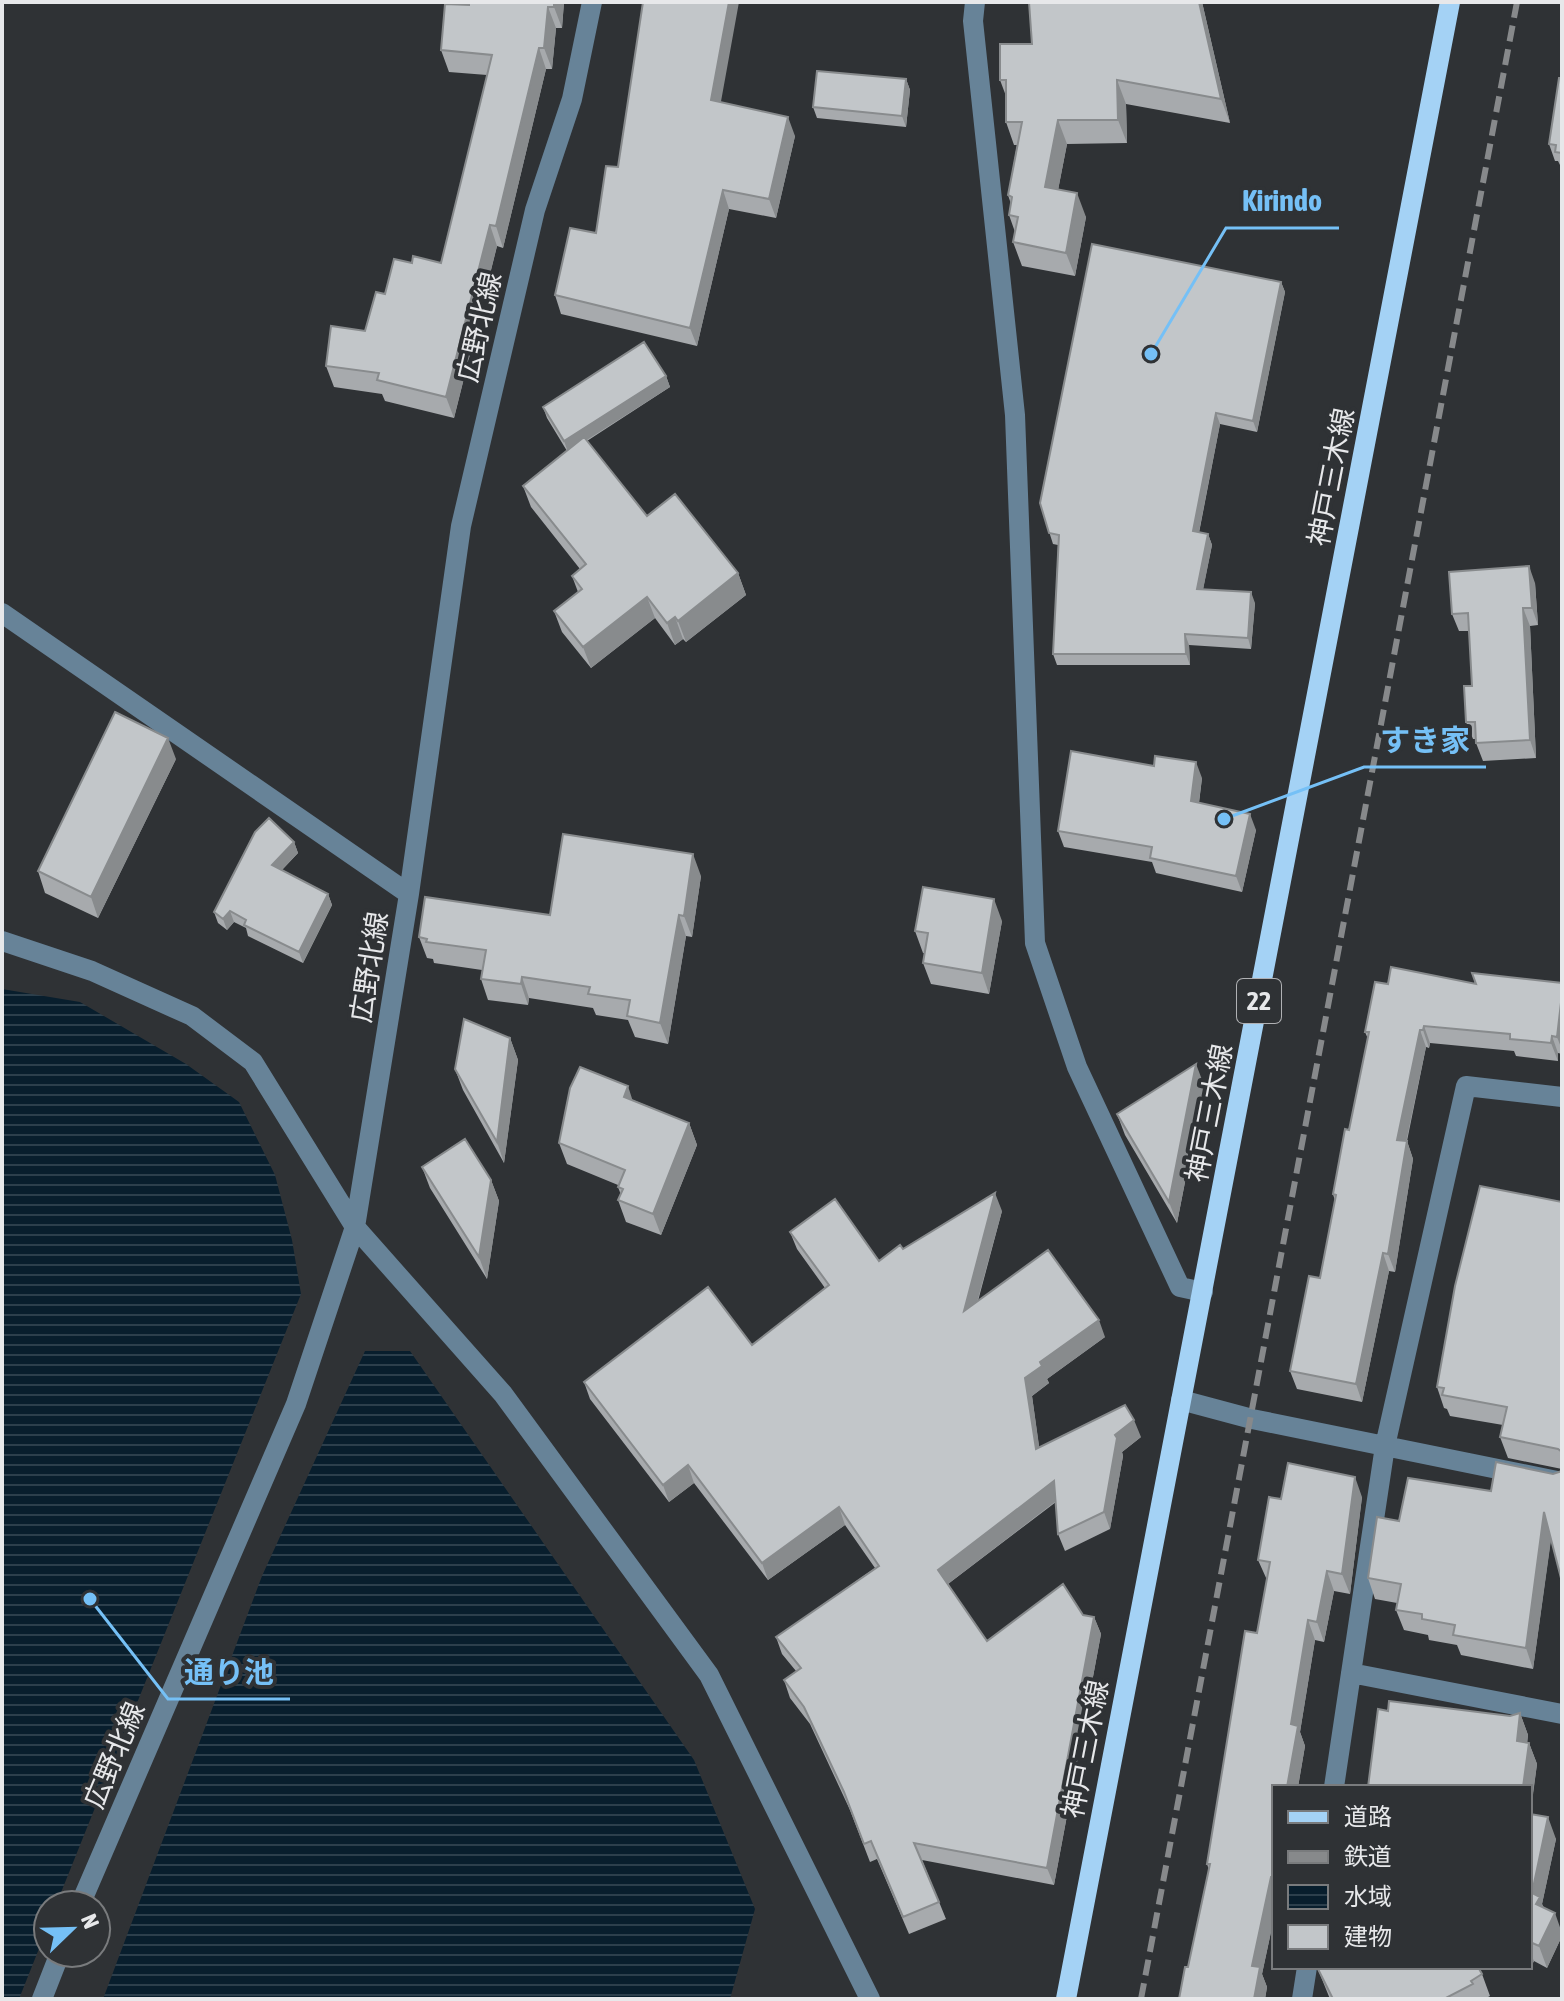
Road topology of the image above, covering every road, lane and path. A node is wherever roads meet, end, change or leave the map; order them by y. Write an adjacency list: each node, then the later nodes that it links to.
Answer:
1 (592, 2): 5 (street, 広野北線)
2 (975, 2): 9 (street)
3 (1450, 2): 9 (main road, 神戸三木線 / 22)
4 (2, 613): 5 (street)
5 (409, 894): 8 (street, 広野北線)
6 (2, 941): 8 (street)
7 (1562, 1097): 11 (street)
8 (355, 1227): 16 (street, 広野北線); 20 (street)
9 (1203, 1292): 10 (main road, 神戸三木線 / 22)
10 (1181, 1400): 11 (street); 21 (main road, 神戸三木線 / 22)
11 (1385, 1446): 12 (street); 13 (street)
12 (1562, 1482)
13 (1351, 1673): 14 (street); 15 (street)
14 (1562, 1714)
15 (1334, 1785)
16 (87, 1889)
17 (54, 1969): 19 (street)
18 (1307, 1969): 22 (street)
19 (42, 1999)
20 (870, 1999)
21 (1066, 1999)
22 (1302, 1999)

